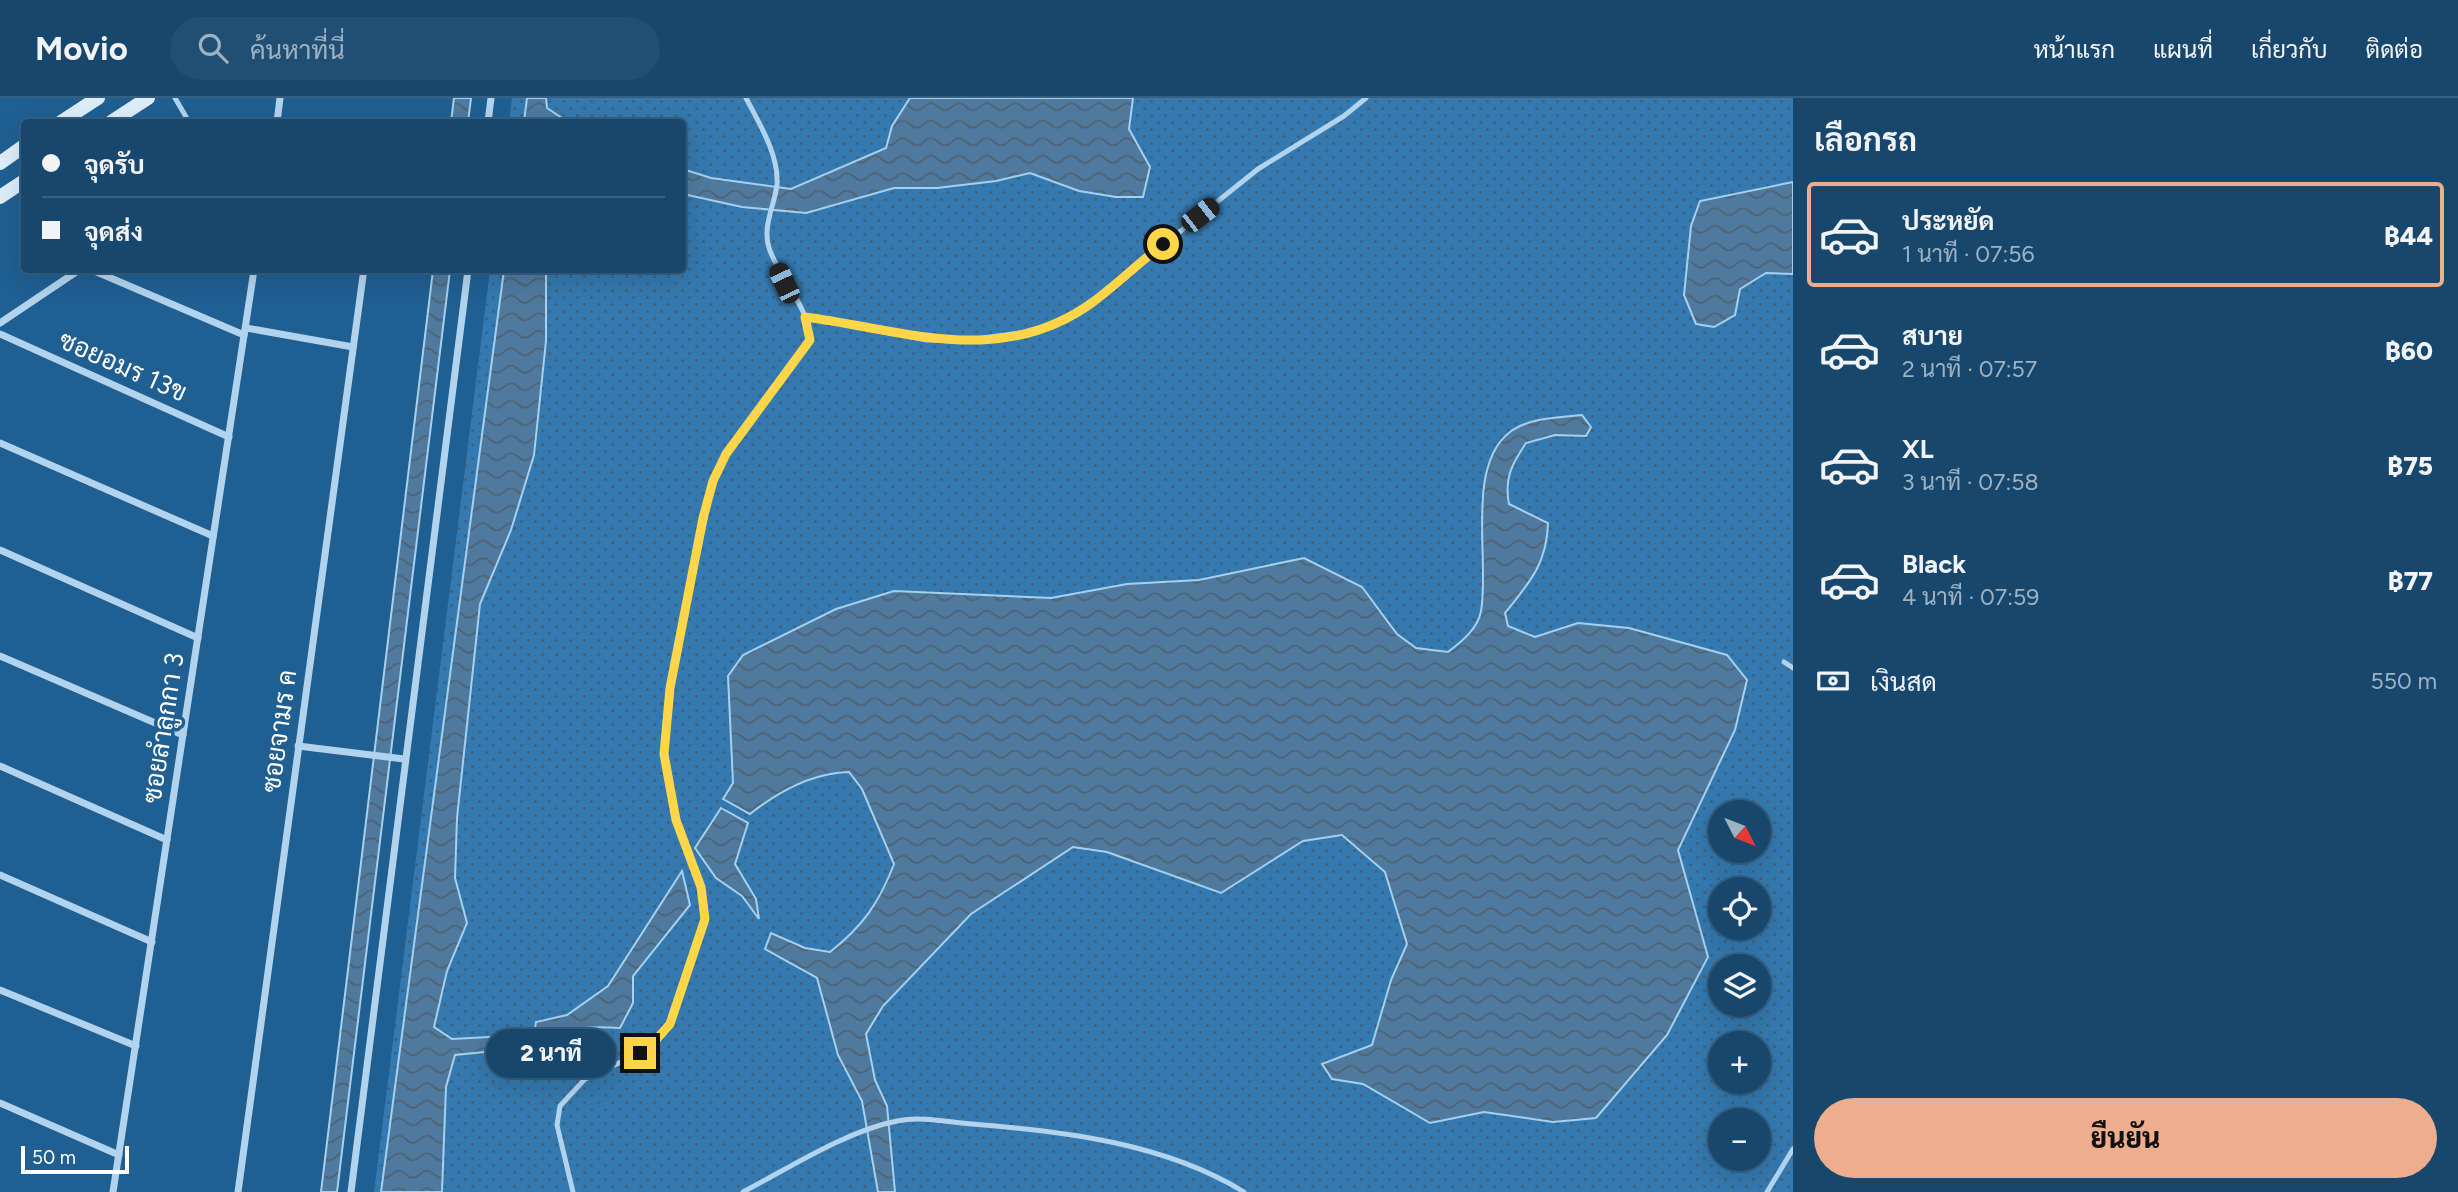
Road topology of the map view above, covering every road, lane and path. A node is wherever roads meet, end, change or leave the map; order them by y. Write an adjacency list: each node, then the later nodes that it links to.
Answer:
1 (98, 98): 8 (main road)
2 (148, 98): 9 (main road)
3 (175, 98): 10 (lane)
4 (280, 98): 11 (street)
5 (491, 98): 12 (street)
6 (746, 98): 22 (lane)
7 (1366, 98): 22 (lane)
8 (66, 119)
9 (116, 119)
10 (187, 119)
11 (277, 119)
12 (488, 119)
13 (21, 148): 14 (main road)
14 (0, 163)
15 (21, 183): 16 (main road)
16 (0, 197)
17 (75, 273): 23 (street)
18 (100, 273): 24 (street)
19 (254, 273): 24 (street, ซอยลำลูกกา 3)
20 (468, 273): 37 (street)
21 (363, 276): 26 (street, ซอยจามร ค)
22 (805, 317): 50 (lane)
23 (0, 323)
24 (245, 331): 26 (street); 27 (street, ซอยลำลูกกา 3)
25 (0, 334): 27 (street, ซอยอมร 13ข)
26 (353, 347): 36 (street, ซอยจามร ค)
27 (229, 437): 29 (street, ซอยลำลูกกา 3)
28 (0, 443): 29 (street)
29 (214, 536): 31 (street, ซอยลำลูกกา 3)
30 (0, 550): 31 (street)
31 (198, 638): 35 (street, ซอยลำลูกกา 3)
32 (0, 656): 35 (street)
33 (1784, 662): 34 (lane)
34 (1793, 668)
35 (183, 735): 39 (street, ซอยลำลูกกา 3)
36 (298, 746): 37 (street); 48 (street, ซอยจามร ค)
37 (404, 760): 49 (street)
38 (0, 766): 39 (street)
39 (167, 840): 41 (street, ซอยลำลูกกา 3)
40 (0, 875): 41 (street)
41 (152, 942): 43 (street, ซอยลำลูกกา 3)
42 (0, 989): 43 (street)
43 (136, 1046): 46 (street, ซอยลำลูกกา 3)
44 (0, 1103): 46 (street)
45 (1793, 1149): 53 (lane)
46 (119, 1155): 47 (street, ซอยลำลูกกา 3)
47 (113, 1192)
48 (237, 1192)
49 (351, 1192)
50 (573, 1192)
51 (743, 1192): 52 (lane)
52 (1244, 1192)
53 (1767, 1192)

